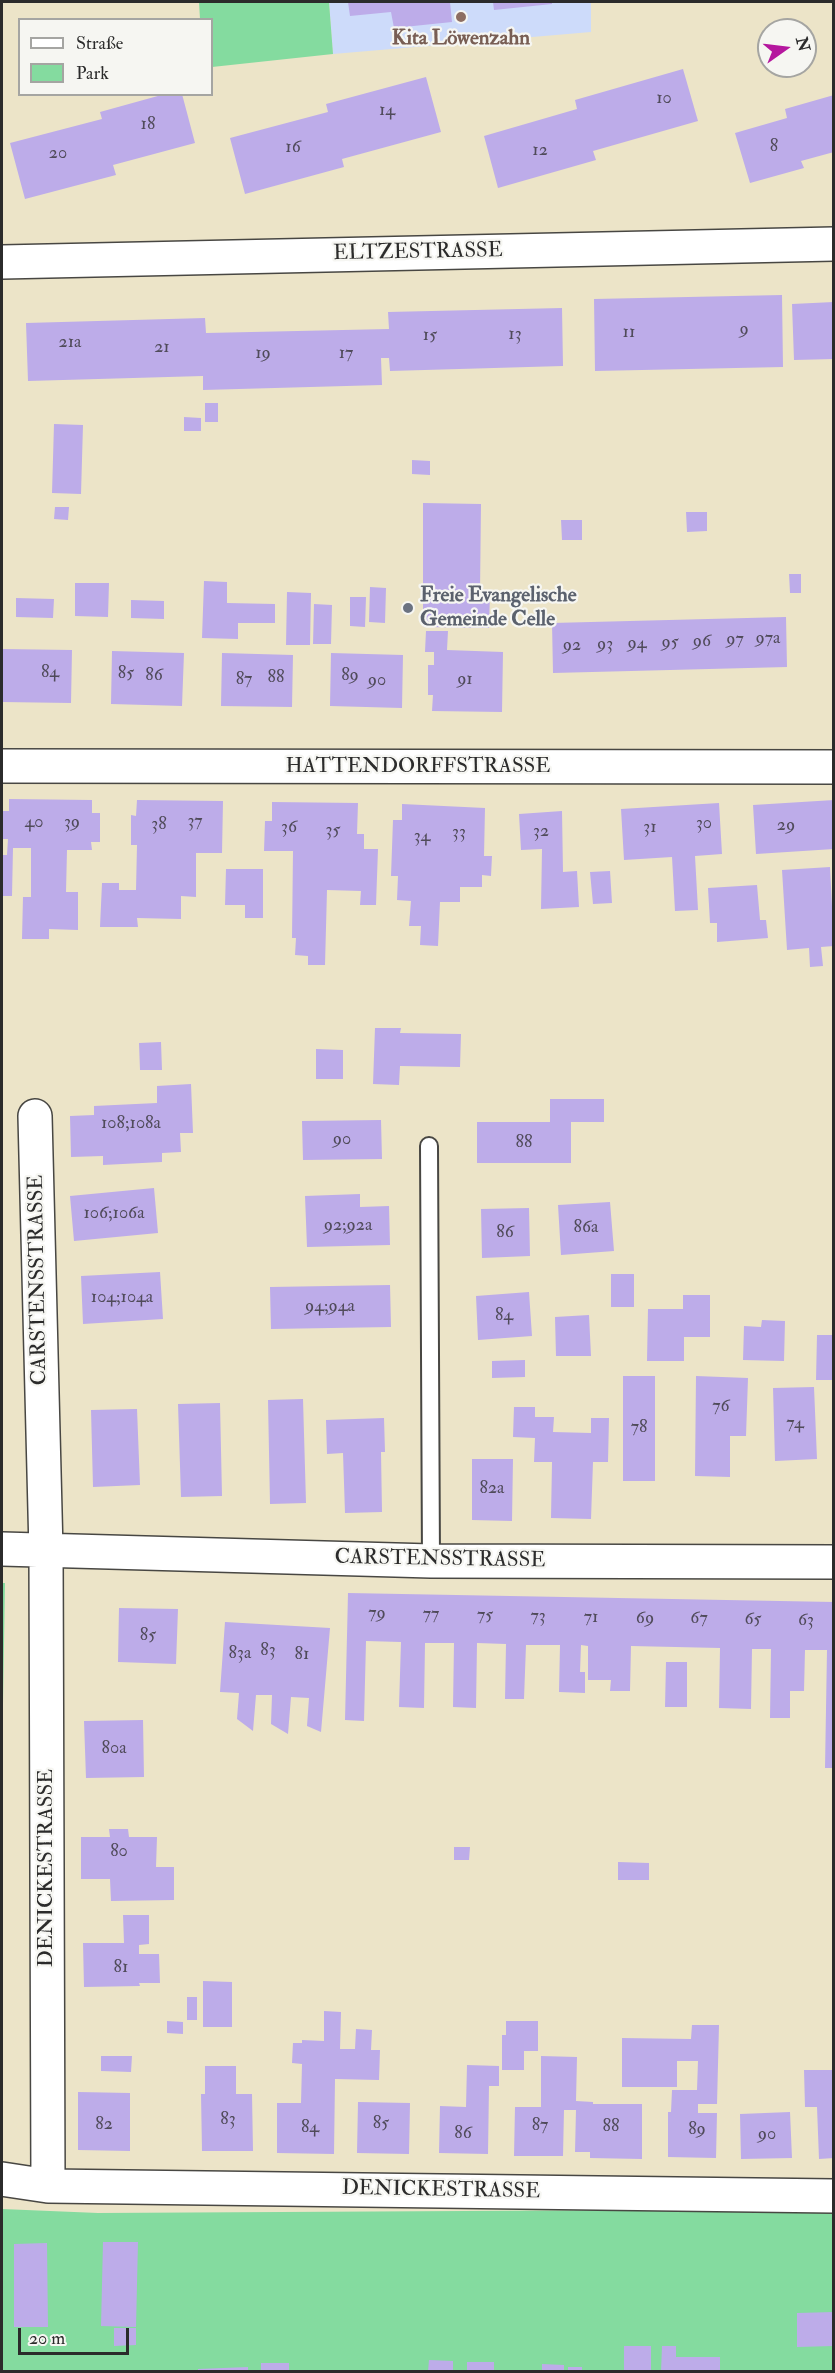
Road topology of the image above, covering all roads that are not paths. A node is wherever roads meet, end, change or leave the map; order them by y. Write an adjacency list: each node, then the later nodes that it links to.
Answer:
1 (834, 244): 2 (street, ELTZESTRASSE)
2 (2, 262)
3 (2, 766): 4 (street, HATTENDORFFSTRASSE)
4 (834, 767)
5 (35, 1116): 8 (street, CARSTENSSTRASSE)
6 (429, 1146): 9 (lane)
7 (2, 1549): 8 (street, CARSTENSSTRASSE)
8 (46, 1551): 9 (street, CARSTENSSTRASSE); 12 (street, DENICKESTRASSE)
9 (431, 1561): 10 (street, CARSTENSSTRASSE)
10 (834, 1562)
11 (2, 2179): 12 (street, DENICKESTRASSE)
12 (48, 2186): 13 (street, DENICKESTRASSE)
13 (834, 2196)

